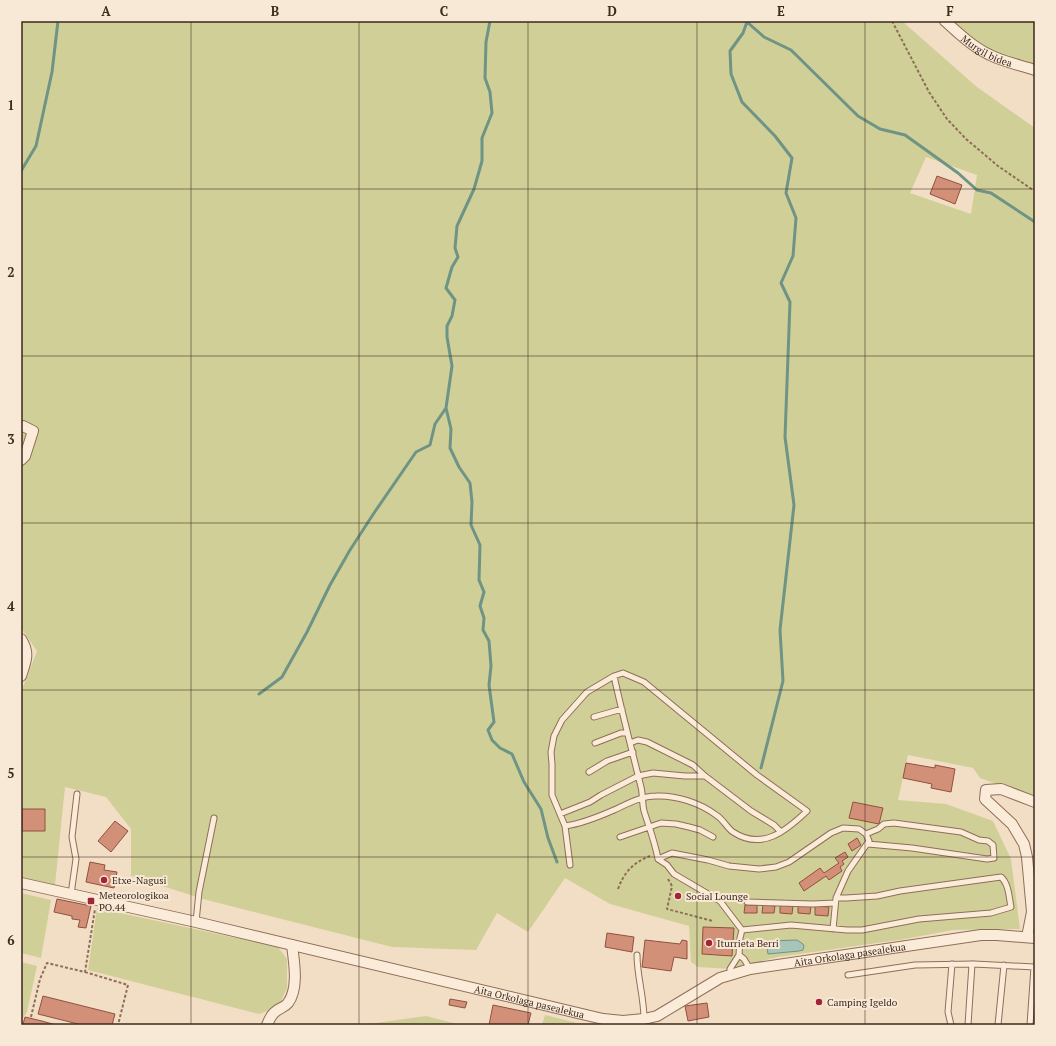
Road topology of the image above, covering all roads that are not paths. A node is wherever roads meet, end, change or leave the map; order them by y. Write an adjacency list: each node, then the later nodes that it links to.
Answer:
1 (945, 21): 2 (street, Murgil bidea)
2 (1035, 70)
3 (21, 427): 4 (street)
4 (21, 460)
5 (21, 639): 6 (street)
6 (21, 676)
7 (614, 676): 8 (lane); 20 (lane); 24 (lane)
8 (622, 709): 9 (lane); 10 (lane)
9 (594, 717)
10 (626, 733): 11 (lane); 12 (lane)
11 (595, 743)
12 (630, 743): 13 (lane); 16 (lane)
13 (633, 752): 14 (lane); 15 (lane)
14 (589, 772)
15 (638, 776): 16 (lane); 18 (lane); 20 (lane)
16 (705, 776): 24 (lane)
17 (78, 794): 32 (lane)
18 (642, 798): 22 (lane); 23 (lane); 24 (lane)
19 (1035, 802): 38 (street)
20 (560, 814): 22 (lane)
21 (214, 818): 35 (lane)
22 (565, 826): 30 (lane)
23 (650, 826): 26 (lane); 27 (lane); 29 (lane)
24 (781, 832)
25 (866, 834): 28 (lane); 28 (lane); 29 (lane)
26 (620, 837)
27 (713, 837)
28 (868, 844): 33 (lane)
29 (657, 856): 37 (lane)
30 (570, 865)
31 (21, 882): 32 (street, Aita Orkolaga pasealekua)
32 (71, 894): 35 (street, Aita Orkolaga pasealekua)
33 (835, 900): 34 (lane); 36 (lane); 36 (lane)
34 (746, 902)
35 (196, 922): 39 (street, Aita Orkolaga pasealekua)
36 (833, 929): 37 (lane)
37 (742, 930): 41 (lane)
38 (1031, 938): 45 (street, Aita Orkolaga pasealekua)
39 (292, 945): 50 (street, Aita Orkolaga pasealekua); 51 (street)
40 (637, 955): 48 (lane)
41 (739, 955): 45 (lane); 46 (lane)
42 (952, 964): 43 (lane); 47 (lane); 52 (lane)
43 (972, 964): 44 (lane); 53 (lane)
44 (1004, 965): 54 (lane); 55 (lane)
45 (750, 968): 46 (street, Aita Orkolaga pasealekua)
46 (732, 974): 49 (street, Aita Orkolaga pasealekua)
47 (848, 975)
48 (644, 1019): 49 (street, Aita Orkolaga pasealekua); 50 (street, Aita Orkolaga pasealekua)
49 (658, 1020)
50 (624, 1023)
51 (267, 1025)
52 (950, 1025)
53 (968, 1025)
54 (998, 1025)
55 (1030, 1025)

